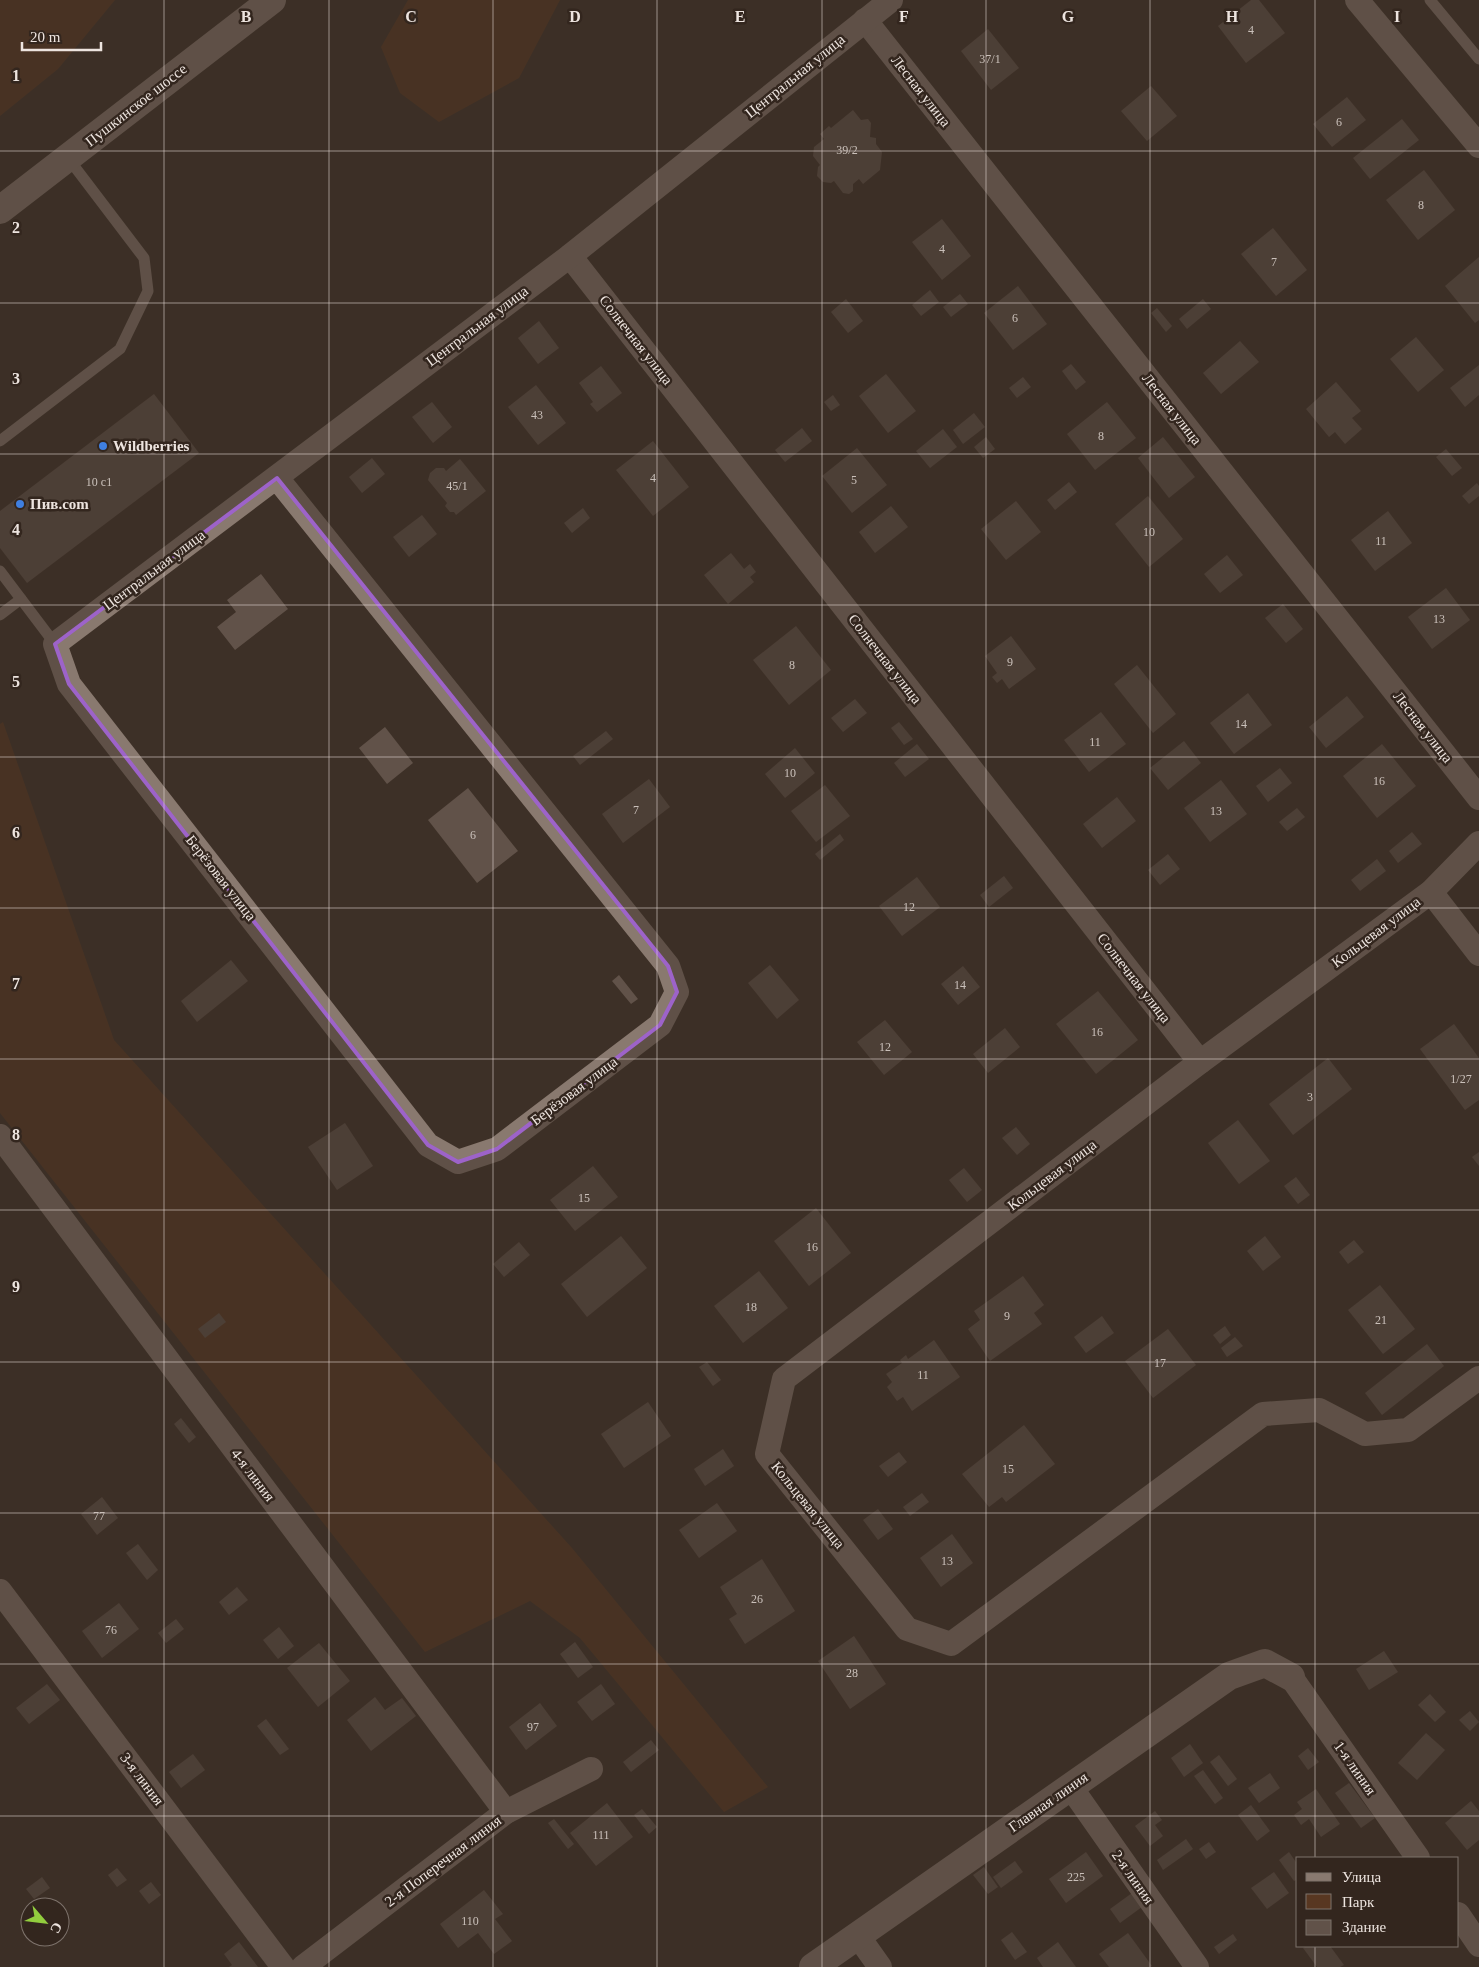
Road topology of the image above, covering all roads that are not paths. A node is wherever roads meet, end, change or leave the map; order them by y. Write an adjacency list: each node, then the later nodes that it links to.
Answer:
1 (272, 0): 8 (street, Пушкинское шоссе)
2 (891, 0): 5 (street, Центральная улица)
3 (1357, 0): 7 (street)
4 (1430, 0): 6 (lane)
5 (865, 20): 10 (street, Центральная улица); 17 (street, Лесная улица)
6 (1479, 59)
7 (1479, 146)
8 (68, 158): 9 (street, Пушкинское шоссе); 11 (lane)
9 (0, 210)
10 (570, 256): 12 (street, Центральная улица); 21 (street, Солнечная улица)
11 (0, 441)
12 (276, 478): 16 (street, Центральная улица); 16 (street, Берёзовая улица)
13 (0, 571): 14 (lane)
14 (21, 599): 15 (lane); 16 (lane)
15 (0, 615)
16 (55, 644)
17 (1479, 798)
18 (1479, 843): 19 (street, Кольцевая улица)
19 (1430, 892): 20 (street, Кольцевая улица); 21 (street, Кольцевая улица)
20 (1479, 954)
21 (1200, 1062): 23 (street, Кольцевая улица)
22 (0, 1136): 28 (street, 4-я линия)
23 (1479, 1378)
24 (0, 1591): 33 (street, 3-я линия)
25 (1291, 1677): 27 (street, Главная линия); 29 (street, 1-я линия)
26 (591, 1769): 28 (street, 2-я Поперечная линия)
27 (1070, 1786): 31 (street, Главная линия); 37 (street, 2-я линия)
28 (506, 1812): 34 (street, 2-я Поперечная линия)
29 (1417, 1857)
30 (1459, 1915): 32 (street)
31 (858, 1936): 35 (street, Главная линия); 36 (street)
32 (1479, 1945)
33 (283, 1967)
34 (303, 1967)
35 (813, 1967)
36 (880, 1967)
37 (1197, 1967)

